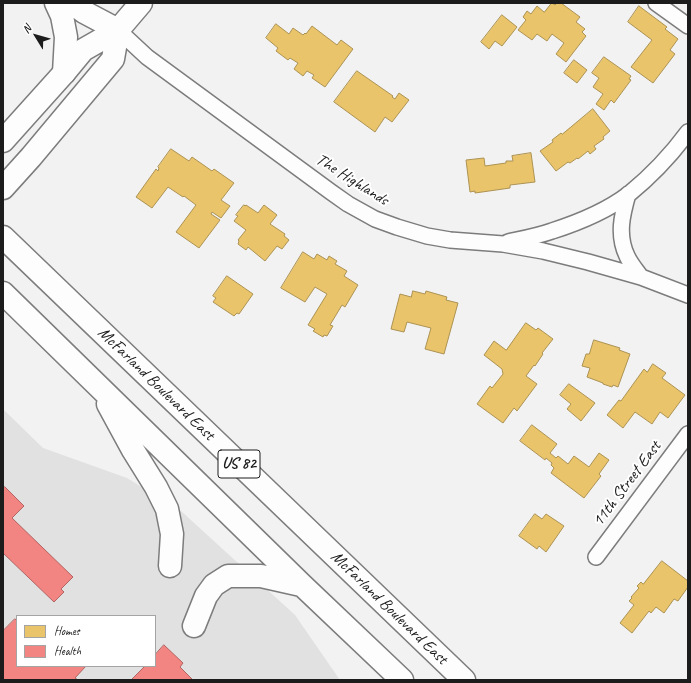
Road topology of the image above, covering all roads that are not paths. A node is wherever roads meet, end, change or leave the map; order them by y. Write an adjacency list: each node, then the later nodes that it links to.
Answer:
1 (56, 3): 8 (main road)
2 (72, 3): 7 (main road)
3 (96, 3): 7 (main road)
4 (142, 3): 7 (main road)
5 (656, 3): 6 (street)
6 (688, 26)
7 (118, 30): 8 (main road); 11 (main road); 14 (street, The Highlands)
8 (64, 73): 10 (main road)
9 (688, 132): 12 (street)
10 (4, 140)
11 (3, 188)
12 (628, 194): 14 (street); 15 (street)
13 (3, 237): 25 (main road, McFarland Boulevard East / US 82)
14 (503, 244): 15 (street, The Highlands)
15 (641, 277): 17 (street, The Highlands)
16 (3, 293): 18 (main road, US 82)
17 (688, 295)
18 (95, 382): 21 (main road); 22 (main road, US 82)
19 (688, 434): 20 (street, 11th Street East)
20 (596, 557)
21 (170, 566)
22 (302, 585): 23 (main road); 24 (main road, US 82)
23 (194, 626)
24 (402, 680)
25 (464, 680)

